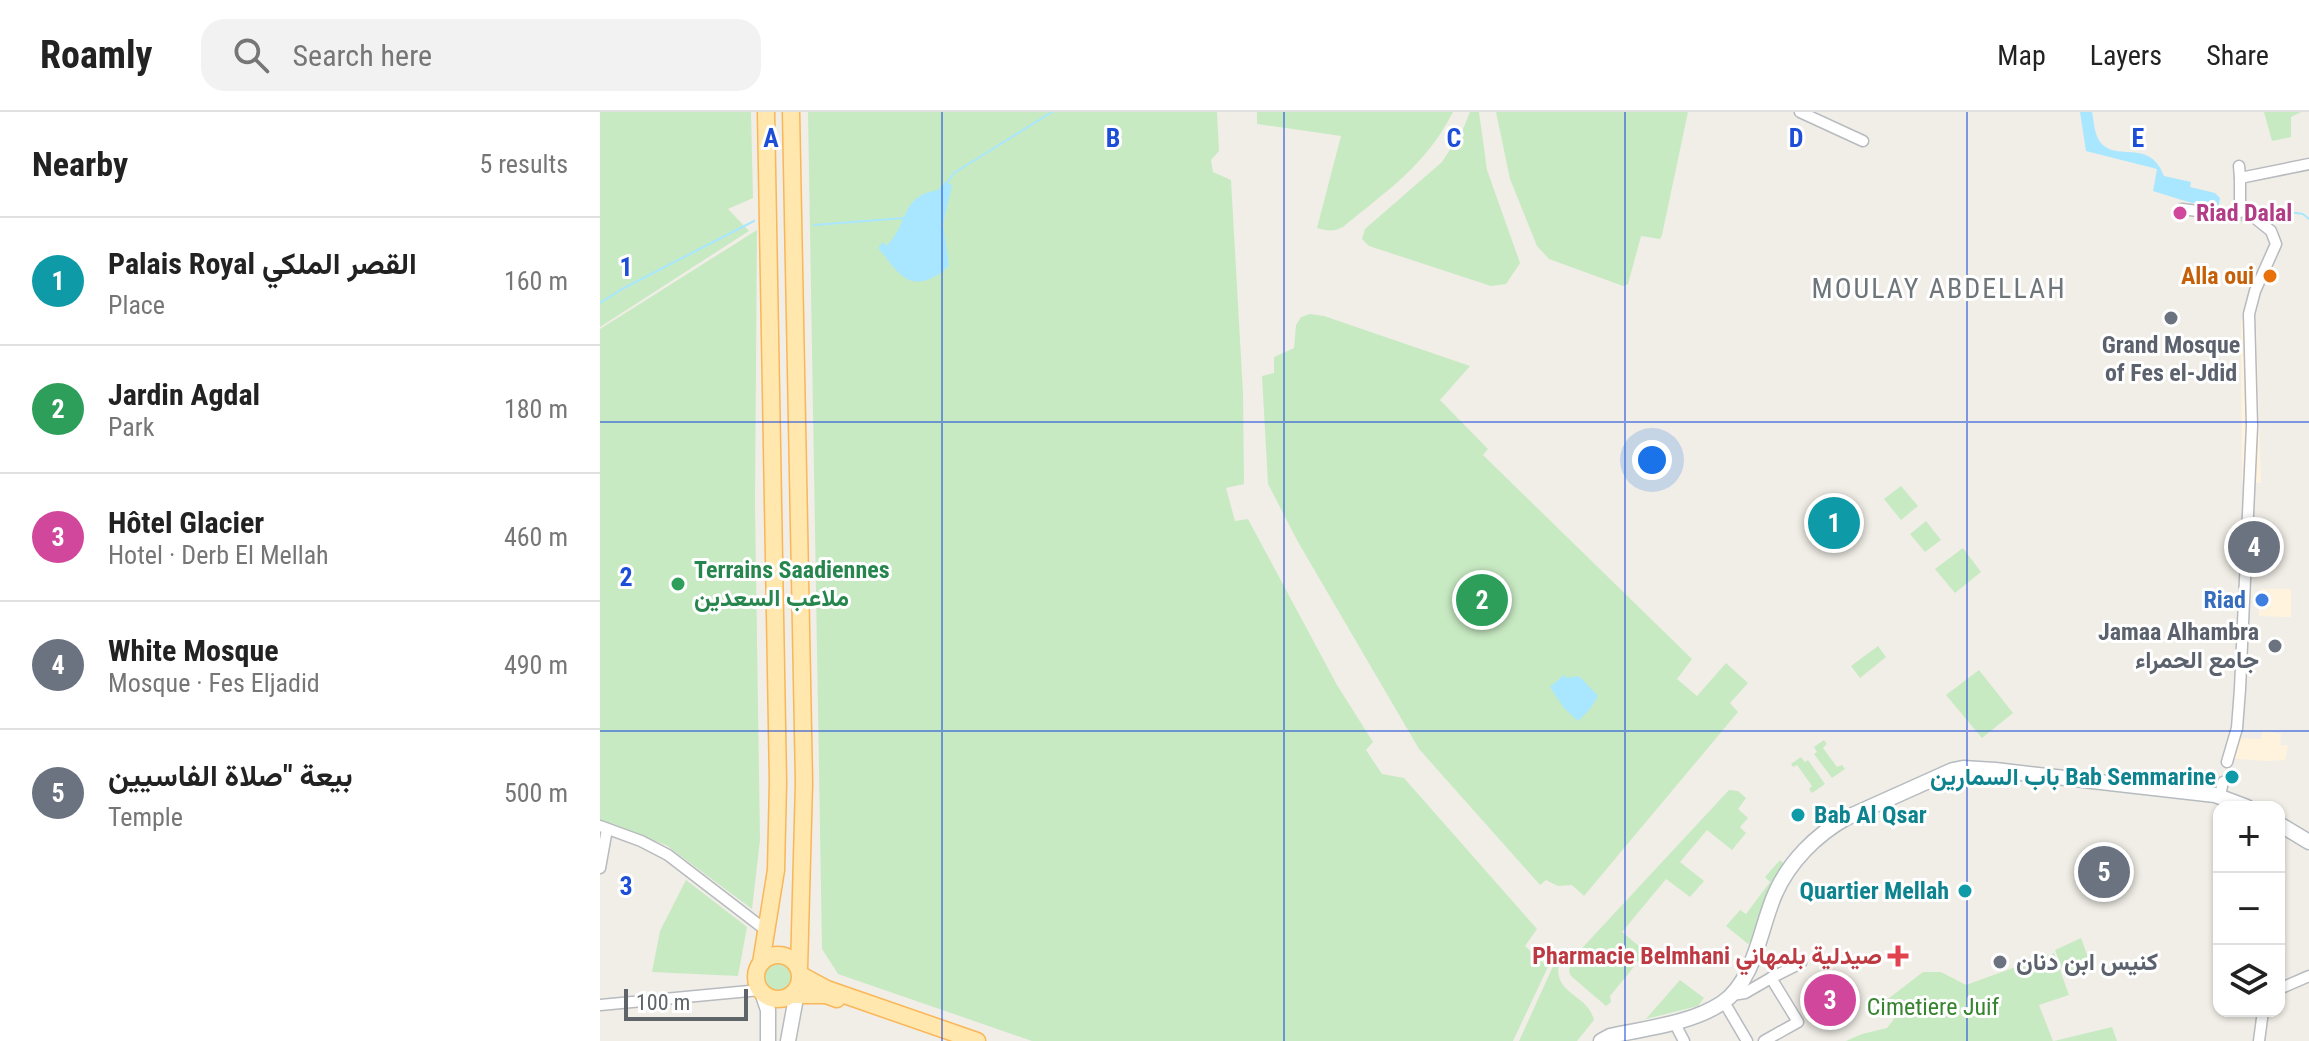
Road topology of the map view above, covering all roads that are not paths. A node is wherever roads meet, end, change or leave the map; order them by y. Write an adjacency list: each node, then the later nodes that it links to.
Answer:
1 (766, 112): 18 (main road)
2 (791, 112): 23 (main road)
3 (1800, 112): 4 (street)
4 (1863, 141)
5 (2309, 164): 7 (street)
6 (2239, 166): 7 (street)
7 (2240, 178): 9 (street)
8 (2182, 209): 10 (street)
9 (2240, 212)
10 (2221, 214)
11 (2256, 218): 12 (street)
12 (2227, 762)
13 (2239, 801): 26 (street)
14 (604, 828): 17 (street); 18 (street)
15 (2285, 828): 16 (street)
16 (2309, 842)
17 (600, 868)
18 (767, 931): 19 (main road)
19 (761, 963): 23 (main road); 25 (main road)
20 (1801, 963): 22 (street)
21 (2309, 976): 24 (street)
22 (1771, 978): 26 (street); 37 (street)
23 (797, 984): 25 (main road); 31 (street); 32 (main road); 33 (main road)
24 (2285, 986)
25 (761, 991): 27 (street); 30 (street)
26 (1728, 999): 29 (street); 36 (street)
27 (600, 1005)
28 (2262, 1017): 38 (street)
29 (1674, 1022): 34 (street); 35 (street)
30 (768, 1041)
31 (788, 1041)
32 (955, 1041)
33 (977, 1041)
34 (1601, 1041)
35 (1684, 1041)
36 (1747, 1041)
37 (1764, 1041)
38 (2259, 1041)

